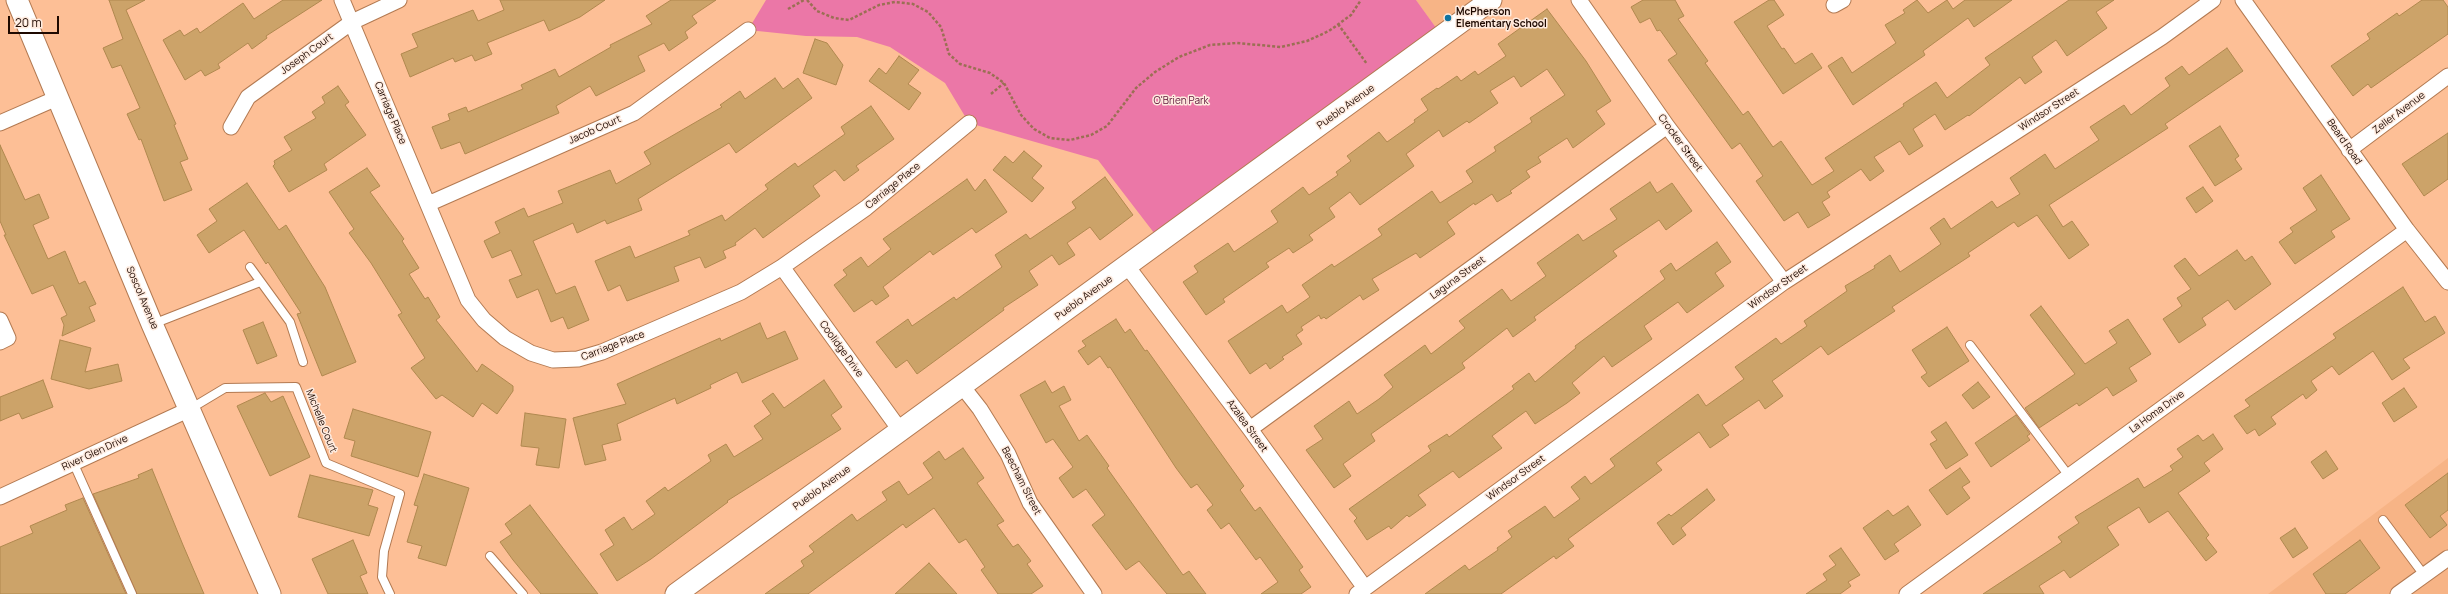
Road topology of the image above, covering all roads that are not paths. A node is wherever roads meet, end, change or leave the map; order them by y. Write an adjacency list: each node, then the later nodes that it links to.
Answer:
1 (18, 0): 11 (street, Soscol Avenue)
2 (342, 0): 8 (street, Carriage Place)
3 (399, 0): 8 (street, Joseph Court)
4 (1491, 0): 19 (street, Pueblo Avenue)
5 (1580, 0): 14 (street, Crocker Street)
6 (2213, 0): 23 (street, Windsor Street)
7 (2243, 0): 16 (street, Beard Road)
8 (352, 22): 15 (street, Joseph Court); 17 (street, Carriage Place)
9 (748, 30): 17 (street, Jacob Court)
10 (2448, 76): 16 (street, Zeller Avenue)
11 (57, 98): 12 (street); 26 (street, Soscol Avenue)
12 (0, 123)
13 (969, 123): 21 (street, Carriage Place)
14 (1667, 126): 23 (street, Crocker Street); 32 (street, Laguna Street)
15 (232, 127)
16 (2349, 150): 18 (street, Beard Road)
17 (428, 204): 21 (street, Carriage Place)
18 (2407, 230): 24 (street, Beard Road); 35 (street, La Homa Drive)
19 (1127, 266): 30 (street, Pueblo Avenue); 32 (street, Azalea Street)
20 (250, 267): 22 (lane)
21 (782, 267): 33 (street, Coolidge Drive)
22 (260, 282): 26 (lane); 29 (lane)
23 (1784, 282): 41 (street, Windsor Street)
24 (2448, 282)
25 (0, 320): 27 (street)
26 (152, 324): 31 (street, Soscol Avenue)
27 (4, 340)
28 (1970, 345): 35 (lane)
29 (303, 362)
30 (962, 386): 33 (street, Pueblo Avenue); 43 (street, Beecham Street)
31 (190, 409): 34 (street, River Glen Drive); 45 (street, Soscol Avenue); 46 (lane, Michelle Court)
32 (1250, 429): 41 (street, Azalea Street)
33 (900, 430): 42 (street, Pueblo Avenue)
34 (73, 462): 36 (street, River Glen Drive); 44 (lane)
35 (2069, 476): 48 (street, La Homa Drive)
36 (0, 497)
37 (2383, 520): 40 (lane)
38 (490, 556): 47 (lane)
39 (2448, 558): 40 (street)
40 (2424, 575): 49 (street)
41 (1361, 591)
42 (683, 592)
43 (1090, 592)
44 (132, 594)
45 (270, 594)
46 (390, 594)
47 (523, 594)
48 (1907, 594)
49 (2398, 594)

